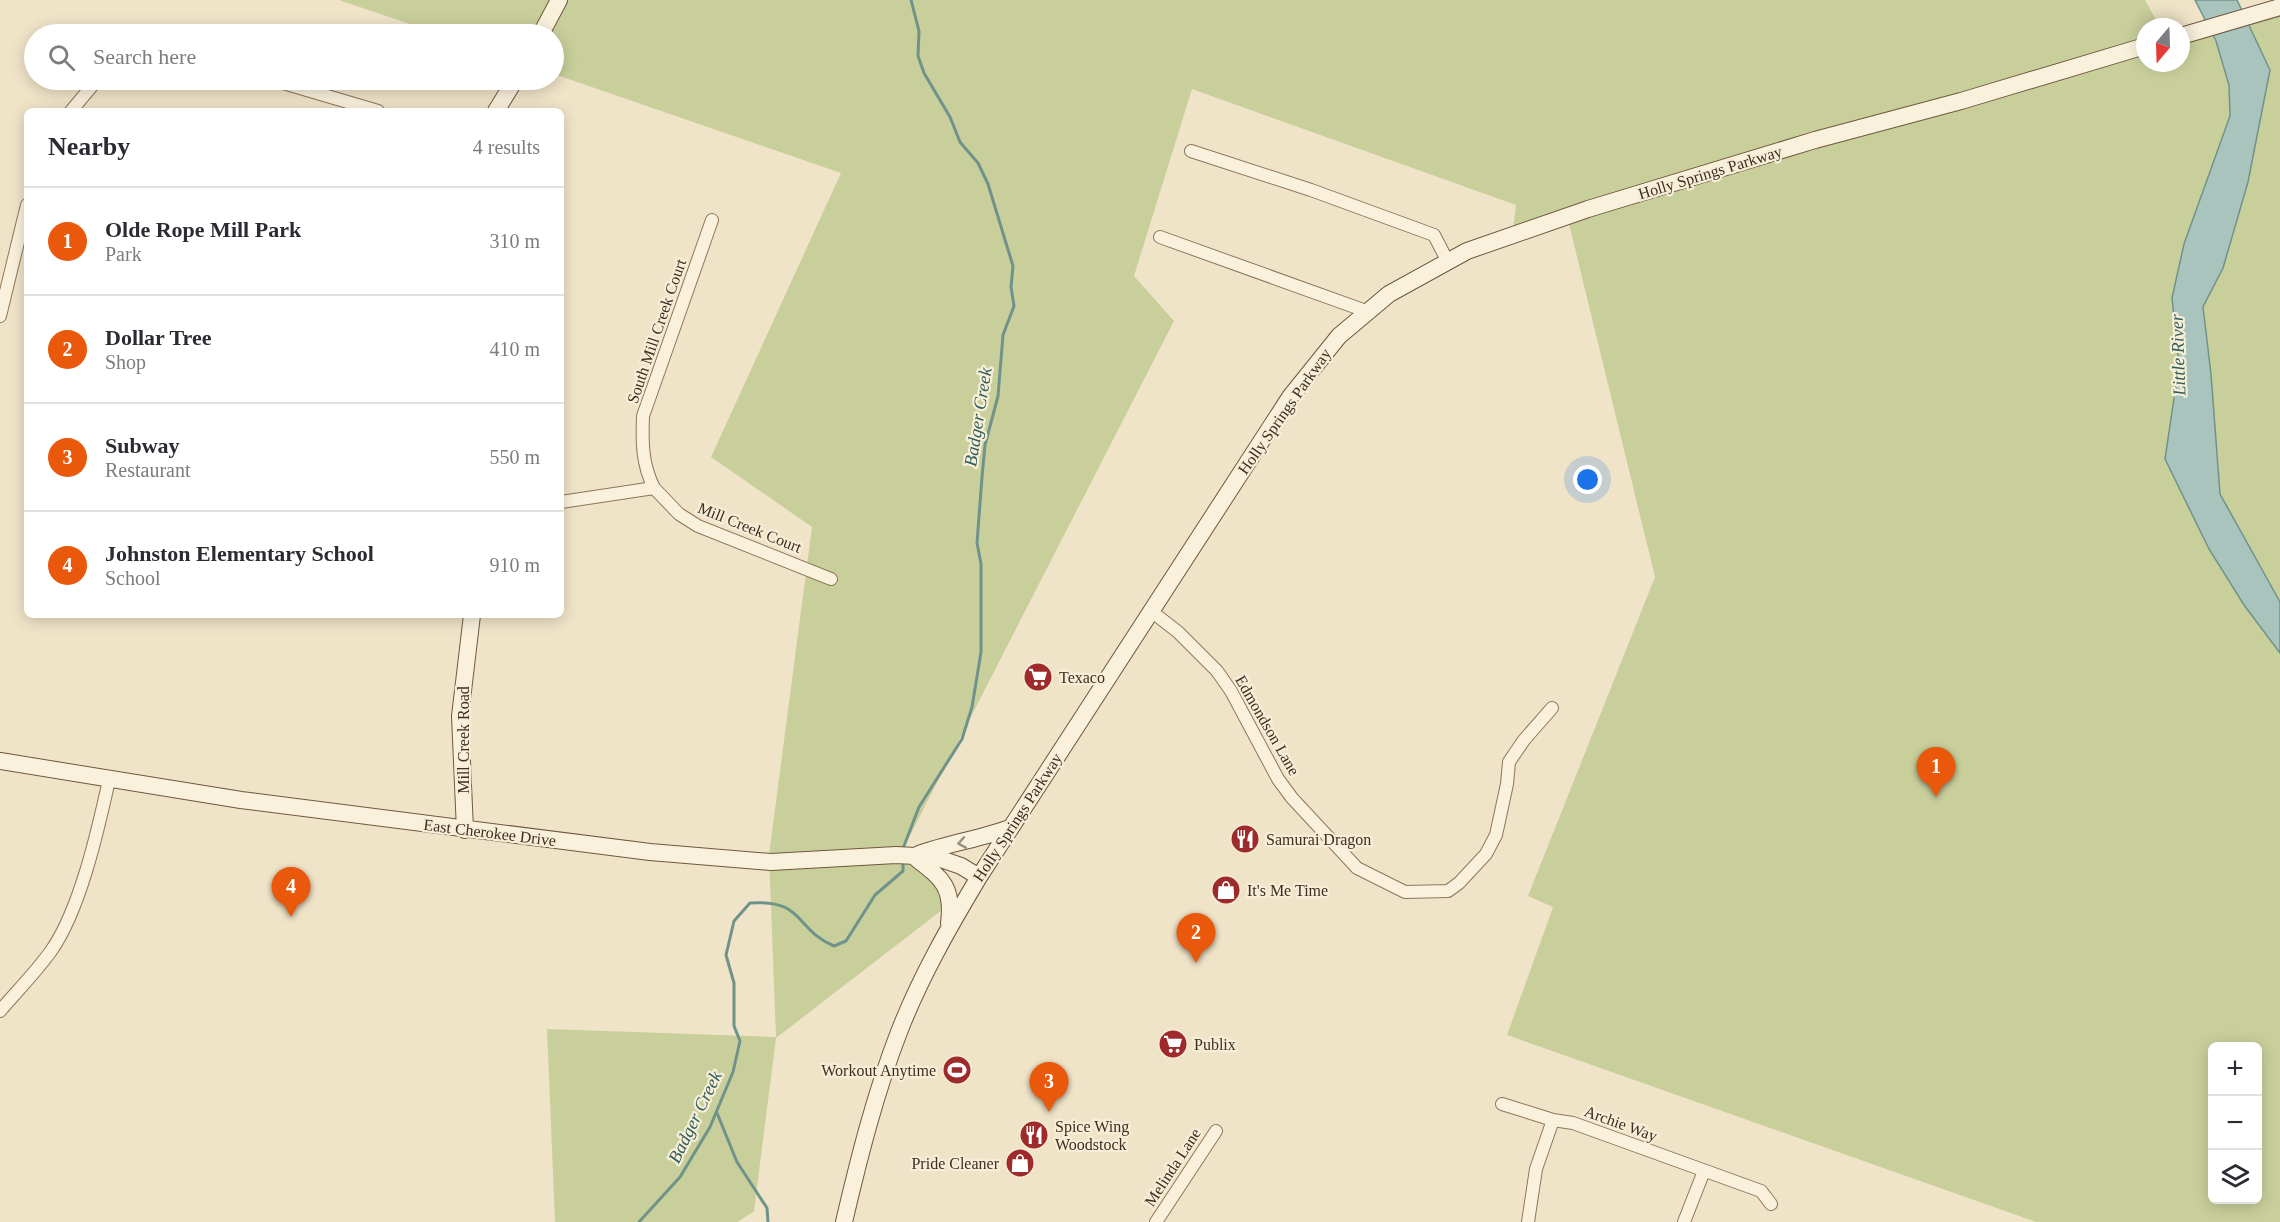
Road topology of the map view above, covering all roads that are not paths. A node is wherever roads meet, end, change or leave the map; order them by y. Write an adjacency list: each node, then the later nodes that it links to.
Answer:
1 (559, 0): 3 (main road)
2 (2280, 8): 4 (main road)
3 (546, 24)
4 (2190, 33)
5 (2136, 48): 16 (main road, Holly Springs Parkway)
6 (89, 90): 9 (street)
7 (307, 90): 10 (street)
8 (509, 90): 11 (main road)
9 (74, 108)
10 (368, 108)
11 (498, 108)
12 (1191, 151): 16 (street)
13 (24, 217): 18 (street)
14 (712, 220): 19 (street, South Mill Creek Court)
15 (1160, 237): 17 (street)
16 (1447, 260): 17 (main road, Holly Springs Parkway)
17 (1366, 311): 22 (main road, Holly Springs Parkway)
18 (0, 316)
19 (654, 488): 20 (street); 21 (street, Mill Creek Court)
20 (564, 502)
21 (831, 579)
22 (1151, 611): 24 (street, Edmondson Lane); 27 (main road, Holly Springs Parkway)
23 (472, 618): 28 (main road, Mill Creek Road)
24 (1552, 708)
25 (0, 761): 26 (main road, East Cherokee Drive)
26 (109, 780): 28 (main road, East Cherokee Drive); 32 (street)
27 (1010, 828): 29 (main road, one-way to 29); 30 (main road, Holly Springs Parkway)
28 (465, 830): 29 (main road, East Cherokee Drive)
29 (913, 856): 30 (main road, East Cherokee Drive); 31 (main road)
30 (979, 877): 31 (main road, Holly Springs Parkway)
31 (948, 928): 38 (main road, Holly Springs Parkway)
32 (0, 1011)
33 (1502, 1104): 34 (street, Archie Way)
34 (1552, 1120): 36 (street, Archie Way); 40 (street)
35 (1216, 1131): 39 (street, Melinda Lane)
36 (1704, 1171): 37 (street, Archie Way); 41 (street)
37 (1771, 1204)
38 (844, 1222)
39 (1156, 1222)
40 (1528, 1222)
41 (1684, 1222)

